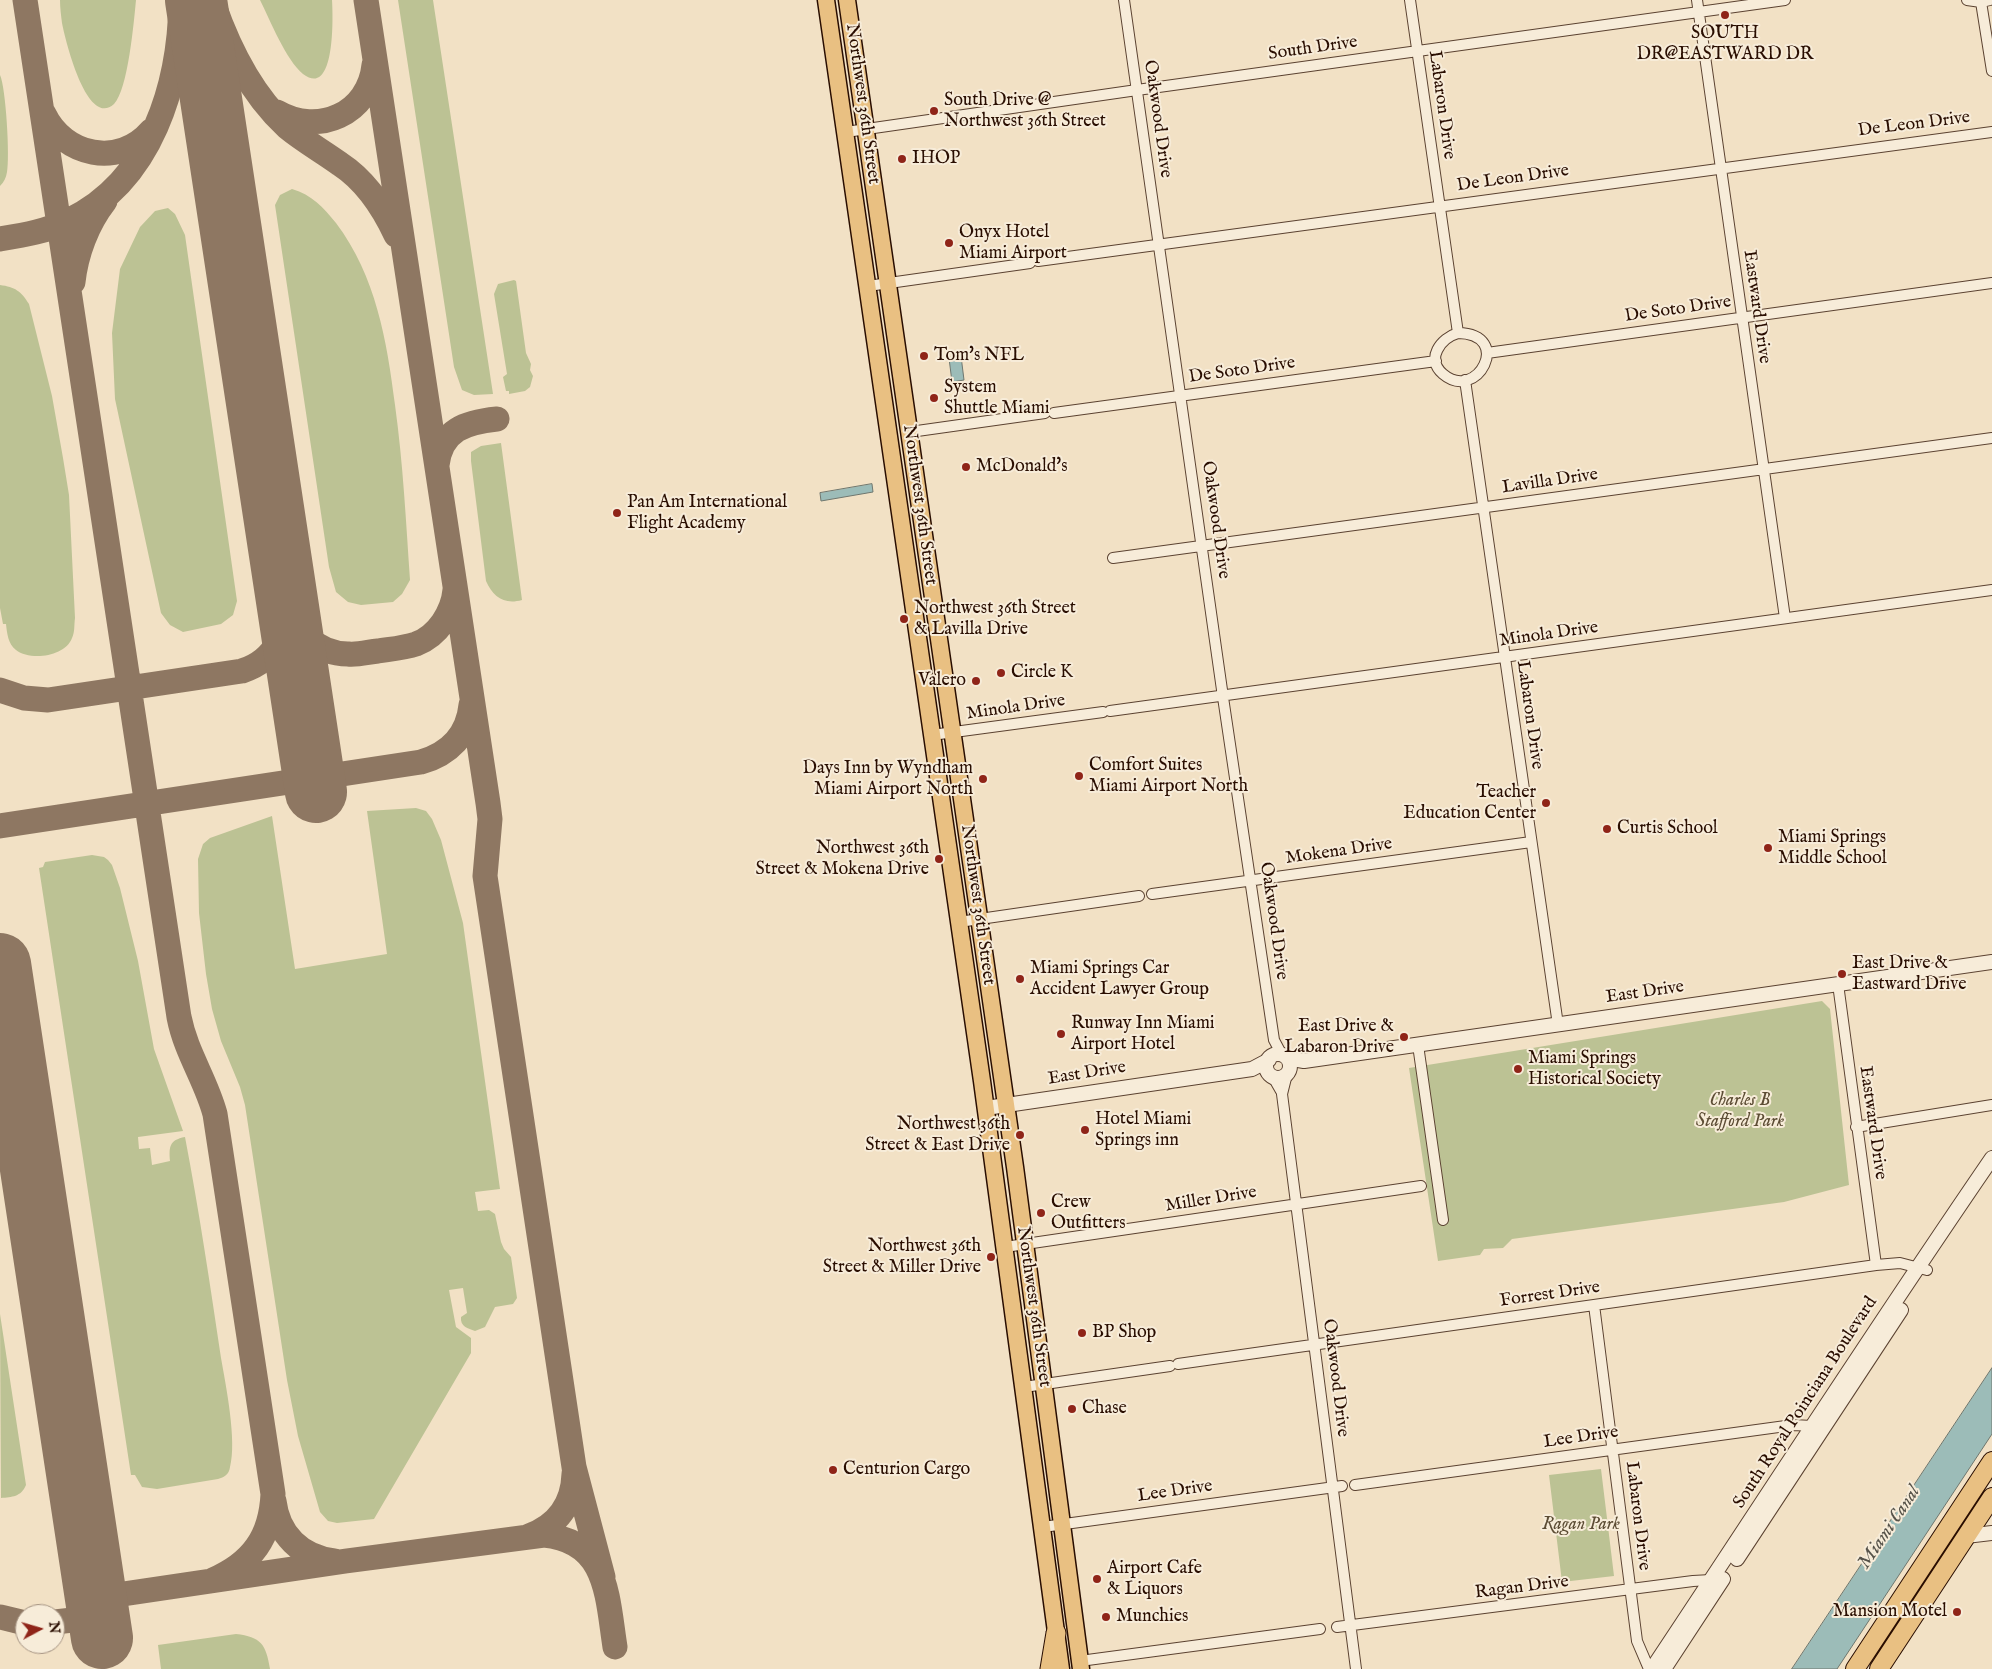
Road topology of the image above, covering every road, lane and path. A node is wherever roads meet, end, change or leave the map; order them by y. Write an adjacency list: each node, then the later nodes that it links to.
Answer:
1 (826, 0): 14 (main road, Northwest 36th Street)
2 (847, 0): 13 (main road, Northwest 36th Street)
3 (1124, 0): 12 (street, Oakwood Drive)
4 (1410, 0): 10 (street, Labaron Drive)
5 (1697, 0): 9 (street, Eastward Drive)
6 (1785, 0): 9 (street, South Drive)
7 (1968, 0): 8 (street)
8 (1985, 1): 11 (street)
9 (1699, 12): 10 (street, South Drive); 16 (street, Eastward Drive)
10 (1418, 52): 12 (street, South Drive); 17 (street, Labaron Drive)
11 (1992, 71)
12 (1137, 90): 13 (street, South Drive); 18 (street, Oakwood Drive)
13 (866, 129): 14 (street, South Drive); 19 (main road, Northwest 36th Street)
14 (846, 132): 21 (main road, Northwest 36th Street)
15 (1992, 132): 16 (street, De Leon Drive)
16 (1721, 167): 17 (street, De Leon Drive); 22 (street, Eastward Drive)
17 (1439, 206): 18 (street, De Leon Drive); 23 (street, Labaron Drive)
18 (1159, 246): 19 (street, De Leon Drive); 28 (street, Oakwood Drive)
19 (888, 283): 21 (street, De Leon Drive); 29 (main road, Northwest 36th Street)
20 (1992, 283): 22 (street, De Soto Drive)
21 (868, 286): 27 (main road, Northwest 36th Street)
22 (1742, 318): 24 (street, De Soto Drive); 31 (street, Eastward Drive)
23 (1458, 333): 24 (street); 25 (street)
24 (1487, 353): 26 (street)
25 (1436, 362): 26 (street); 28 (street, De Soto Drive)
26 (1465, 380): 32 (street, Labaron Drive)
27 (881, 381): 29 (main road); 35 (main road, Northwest 36th Street)
28 (1180, 396): 29 (street, De Soto Drive); 33 (street, Oakwood Drive)
29 (910, 432): 34 (main road, Northwest 36th Street)
30 (1992, 438): 31 (street, Lavilla Drive)
31 (1764, 469): 32 (street, Lavilla Drive); 38 (street, Eastward Drive)
32 (1484, 508): 33 (street, Lavilla Drive); 39 (street, Labaron Drive)
33 (1202, 546): 36 (street, Lavilla Drive); 40 (street, Oakwood Drive)
34 (927, 551): 35 (main road); 41 (main road, Northwest 36th Street)
35 (906, 554): 42 (main road, Northwest 36th Street)
36 (1112, 558)
37 (1992, 590): 38 (street, Minola Drive)
38 (1785, 618): 39 (street, Minola Drive)
39 (1505, 658): 40 (street, Minola Drive); 43 (street, Labaron Drive)
40 (1222, 695): 41 (street, Minola Drive); 44 (street, Oakwood Drive)
41 (952, 733): 42 (street, Minola Drive); 47 (main road, Northwest 36th Street)
42 (932, 735): 48 (main road, Northwest 36th Street)
43 (1531, 842): 44 (street, Mokena Drive); 51 (street, Labaron Drive)
44 (1250, 880): 45 (street, Mokena Drive); 53 (street, Oakwood Drive)
45 (1152, 894)
46 (1139, 896): 47 (street)
47 (980, 919): 48 (street); 54 (main road, Northwest 36th Street)
48 (959, 922): 56 (main road, Northwest 36th Street)
49 (1992, 962): 50 (street, East Drive)
50 (1838, 984): 51 (street, East Drive); 57 (street, Eastward Drive)
51 (1558, 1025): 52 (street, East Drive)
52 (1418, 1045): 53 (street, East Drive); 62 (street)
53 (1278, 1064): 54 (street, East Drive); 61 (street, Oakwood Drive)
54 (1006, 1105): 56 (street, East Drive); 63 (main road, Northwest 36th Street)
55 (1992, 1105): 57 (street)
56 (986, 1108): 64 (main road, Northwest 36th Street)
57 (1856, 1127): 65 (street, Eastward Drive)
58 (1992, 1158): 66 (street, South Royal Poinciana Boulevard)
59 (1992, 1175): 66 (street, South Royal Poinciana Boulevard)
60 (1421, 1186): 61 (street, Miller Drive)
61 (1296, 1204): 63 (street, Miller Drive); 68 (street, Oakwood Drive)
62 (1443, 1220)
63 (1026, 1244): 64 (street, Miller Drive); 69 (main road, Northwest 36th Street)
64 (1005, 1247): 70 (main road, Northwest 36th Street)
65 (1876, 1265): 66 (street, Forrest Drive); 67 (street, Forrest Drive)
66 (1922, 1268): 71 (street, South Royal Poinciana Boulevard); 92 (street, South Royal Poinciana Boulevard)
67 (1594, 1305): 68 (street, Forrest Drive); 72 (street, Labaron Drive)
68 (1315, 1344): 69 (street, Forrest Drive); 75 (street, Oakwood Drive)
69 (1044, 1384): 70 (street, Forrest Drive); 77 (main road, Northwest 36th Street)
70 (1024, 1387): 78 (main road, Northwest 36th Street)
71 (1812, 1426): 72 (street, Lee Drive); 81 (street, South Royal Poinciana Boulevard)
72 (1612, 1450): 74 (street, Lee Drive); 82 (street, Labaron Drive)
73 (1992, 1461): 93 (highway)
74 (1355, 1485)
75 (1338, 1487): 77 (street, Lee Drive); 83 (street, Oakwood Drive)
76 (1992, 1497): 80 (highway)
77 (1062, 1524): 78 (street, Lee Drive); 87 (main road, Northwest 36th Street)
78 (1043, 1527): 85 (main road, Northwest 36th Street)
79 (1992, 1533): 80 (street)
80 (1966, 1536): 94 (highway)
81 (1711, 1580): 82 (street, Ragan Drive); 91 (street, South Royal Poinciana Boulevard)
82 (1630, 1590): 83 (street, Ragan Drive); 91 (street, Labaron Drive)
83 (1350, 1626): 84 (street, Ragan Drive); 90 (street, Oakwood Drive)
84 (1337, 1628)
85 (1056, 1629): 87 (main road); 88 (highway); 89 (main road, Northwest 36th Street)
86 (1320, 1629): 87 (street)
87 (1081, 1665)
88 (1050, 1669)
89 (1061, 1669)
90 (1356, 1669)
91 (1650, 1669)
92 (1664, 1669)
93 (1855, 1669)
94 (1879, 1669)

